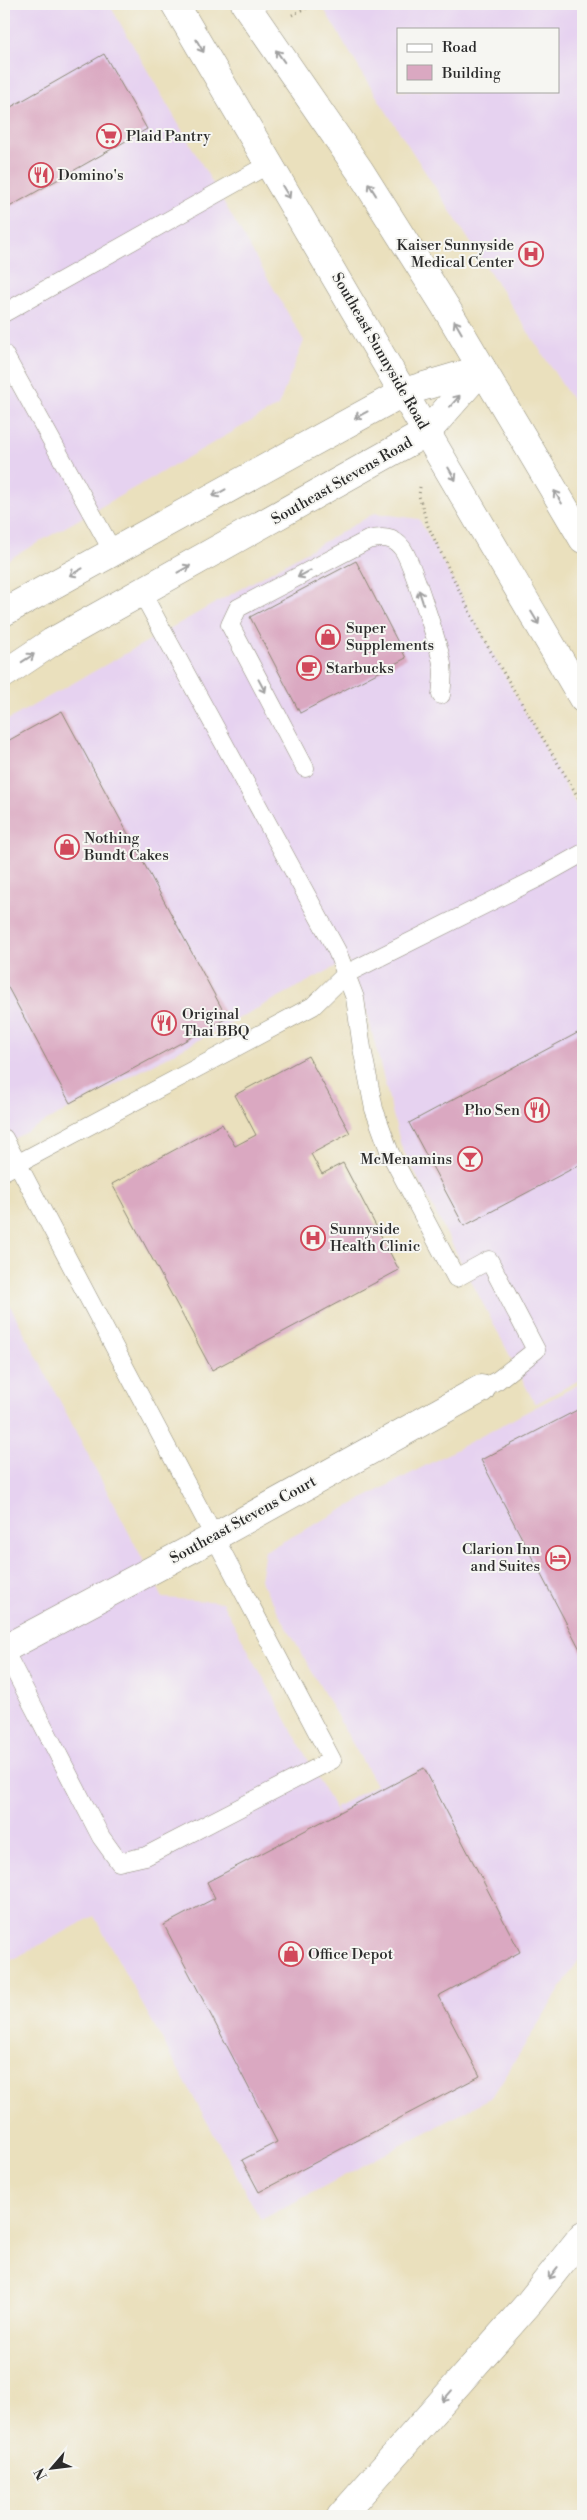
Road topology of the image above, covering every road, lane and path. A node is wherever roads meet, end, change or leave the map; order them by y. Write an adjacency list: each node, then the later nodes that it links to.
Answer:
1 (176, 4): 3 (main road, Southeast Sunnyside Road, one-way to 3)
2 (245, 4): 6 (main road, one-way to 2)
3 (269, 164): 4 (lane); 7 (main road, Southeast Sunnyside Road, one-way to 7)
4 (4, 313)
5 (4, 354): 11 (lane)
6 (482, 369): 7 (main road); 8 (main road, Southeast Stevens Road, one-way to 6); 10 (main road, one-way to 6)
7 (404, 392): 8 (main road, Southeast Sunnyside Road); 11 (main road, one-way to 11)
8 (427, 432): 12 (main road, Southeast Stevens Road, one-way to 8); 16 (main road, Southeast Sunnyside Road, one-way to 16)
9 (428, 526): 18 (path)
10 (583, 539)
11 (113, 552): 13 (main road, one-way to 13)
12 (142, 593): 14 (main road, Southeast Stevens Road, one-way to 12); 20 (lane)
13 (4, 612)
14 (4, 674)
15 (441, 695): 17 (lane, one-way to 17)
16 (583, 699)
17 (305, 768)
18 (583, 805)
19 (583, 853): 20 (lane)
20 (346, 974): 22 (lane); 23 (lane)
21 (4, 1138): 22 (lane)
22 (10, 1167): 24 (lane)
23 (481, 1389): 24 (main road, Southeast Stevens Court)
24 (214, 1537): 25 (main road, Southeast Stevens Court); 25 (lane)
25 (4, 1649)
26 (583, 2235): 27 (main road, one-way to 27)
27 (341, 2516)

